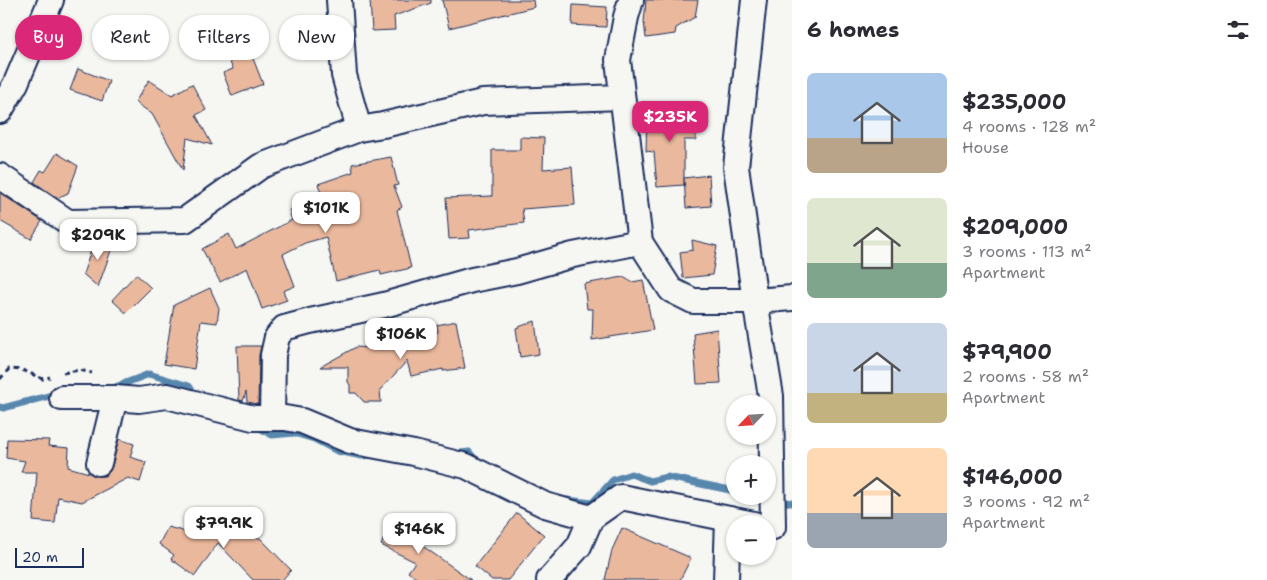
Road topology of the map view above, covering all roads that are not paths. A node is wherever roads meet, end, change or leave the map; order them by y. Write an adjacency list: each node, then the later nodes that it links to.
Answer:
1 (51, 0): 6 (street)
2 (339, 0): 7 (street)
3 (631, 0): 5 (street)
4 (754, 0): 11 (street)
5 (622, 97): 7 (street); 9 (street)
6 (0, 111)
7 (359, 129): 8 (street)
8 (0, 176)
9 (640, 242): 11 (street); 14 (street)
10 (792, 298): 11 (street)
11 (755, 301): 16 (street)
12 (62, 398): 13 (street)
13 (115, 398): 14 (street); 15 (street)
14 (272, 418): 17 (street)
15 (99, 462)
16 (772, 515)
17 (591, 518): 18 (street); 20 (street)
18 (726, 519)
19 (726, 565): 21 (street)
20 (549, 580)
21 (726, 580)

